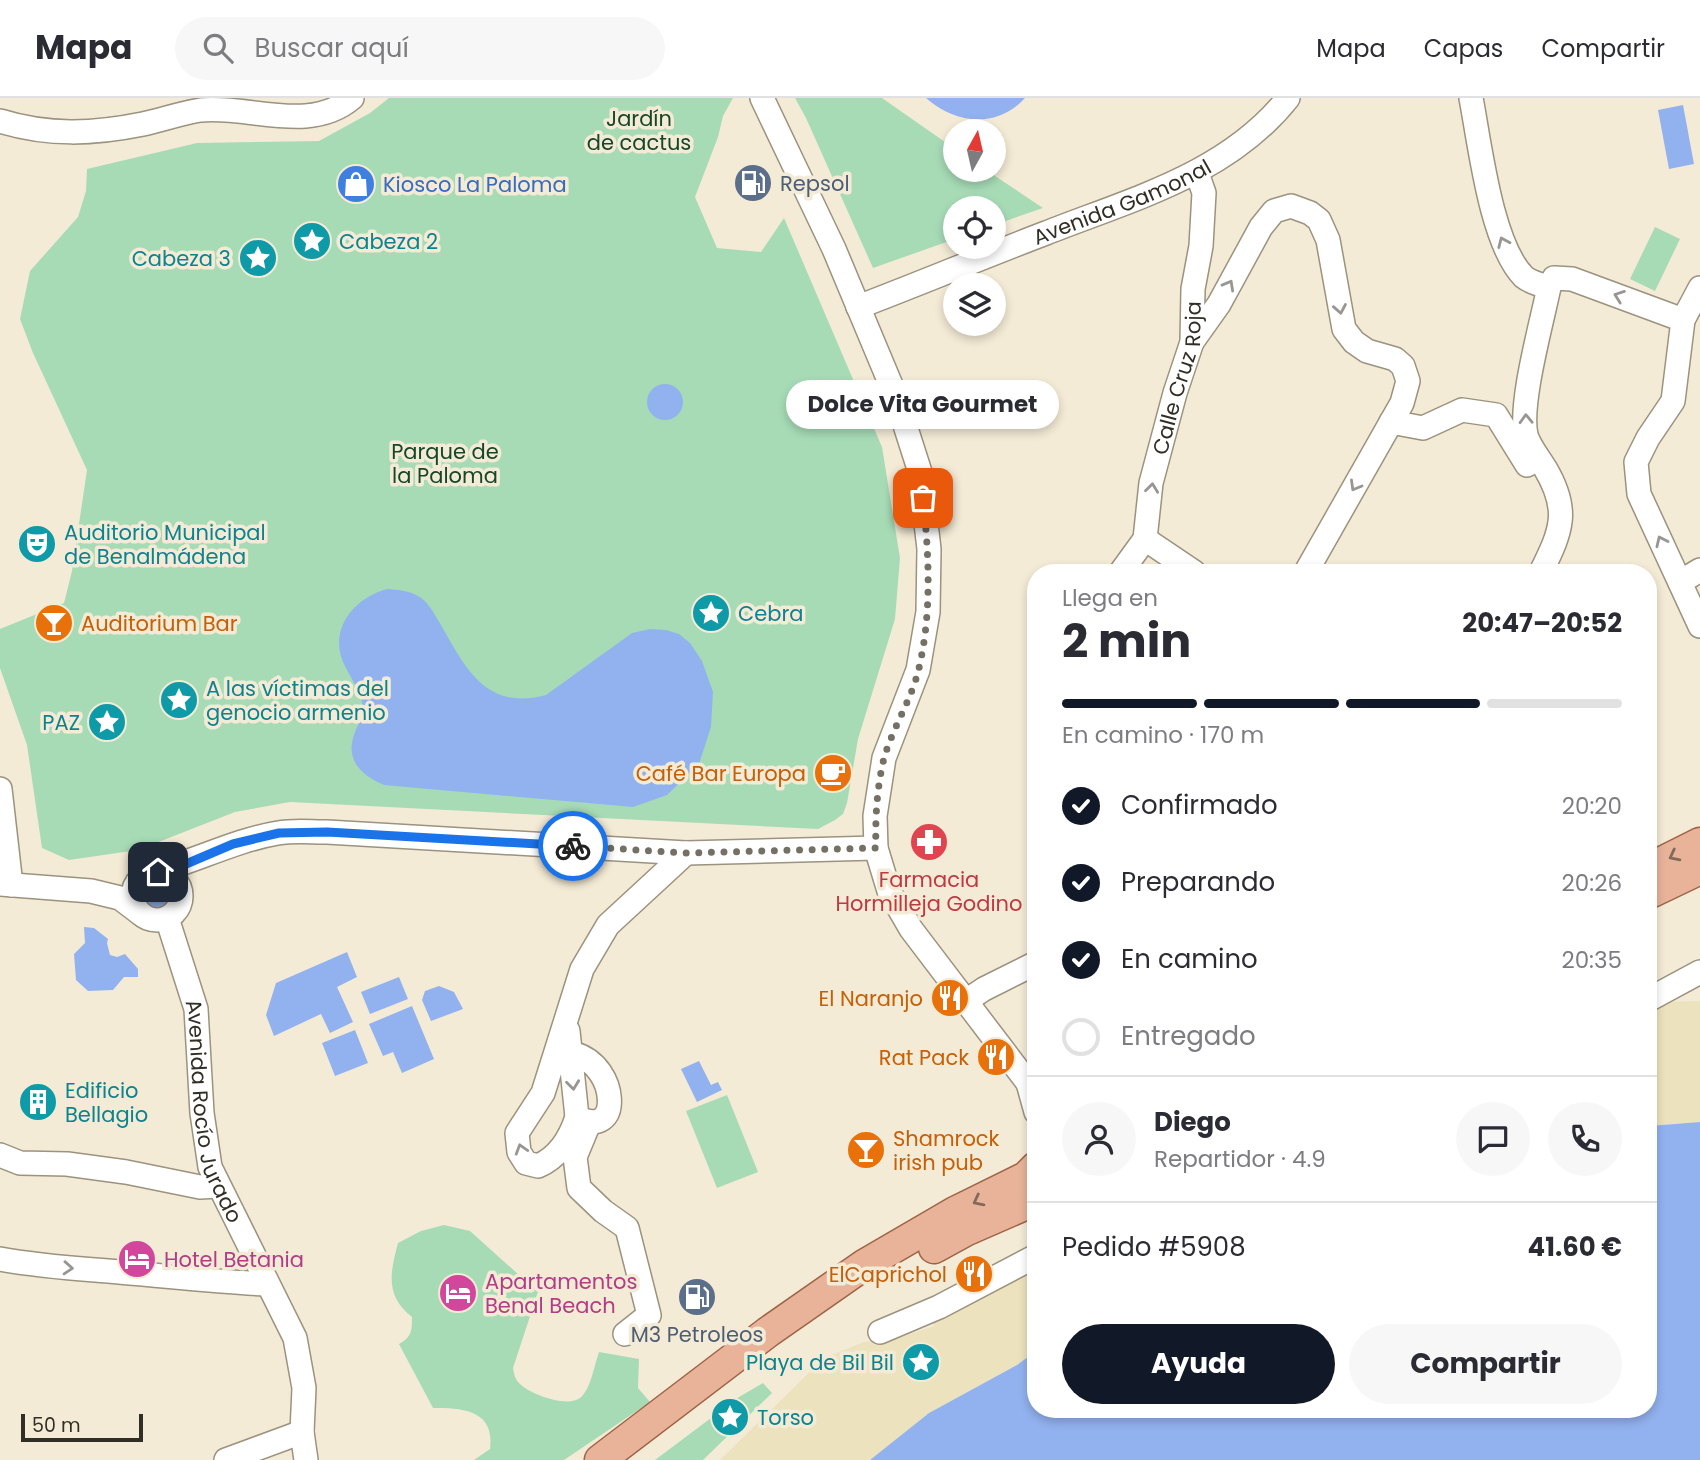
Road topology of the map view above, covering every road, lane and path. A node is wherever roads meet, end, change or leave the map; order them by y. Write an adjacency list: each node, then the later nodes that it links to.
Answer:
1 (352, 98): 5 (street)
2 (761, 98): 9 (street)
3 (1288, 98): 6 (street, Avenida Gamonal)
4 (1471, 98): 7 (street, one-way to 4)
5 (0, 121)
6 (1197, 173): 9 (street, Avenida Gamonal); 11 (street, Calle Cruz Roja)
7 (1549, 287): 10 (street, one-way to 7); 13 (street, one-way to 7)
8 (1700, 288): 10 (street)
9 (858, 307): 24 (street)
10 (1683, 320): 20 (street, one-way to 10)
11 (1192, 342): 12 (street, one-way to 12); 14 (street, Calle Cruz Roja, one-way to 11)
12 (1391, 422): 13 (street); 17 (street, one-way to 17)
13 (1561, 502): 18 (street)
14 (1145, 540): 15 (street); 16 (street)
15 (1127, 564)
16 (1182, 564)
17 (1311, 564)
18 (1545, 564)
19 (1700, 570): 20 (street)
20 (1680, 582): 21 (street)
21 (1700, 626)
22 (0, 789): 29 (street)
23 (1700, 843): 26 (main road, one-way to 26)
24 (876, 848): 25 (street); 37 (street)
25 (686, 853): 28 (street); 38 (street)
26 (1657, 864)
27 (1700, 869): 30 (main road)
28 (158, 878): 31 (street); 32 (street); 33 (street)
29 (6, 884): 31 (street)
30 (1657, 890)
31 (91, 891): 32 (street)
32 (144, 916): 33 (street)
33 (167, 918): 44 (street, Avenida Rocío Jurado)
34 (1027, 968): 37 (street)
35 (1700, 972): 36 (street)
36 (1657, 995)
37 (966, 1001): 40 (street)
38 (567, 1017): 39 (street); 41 (street, one-way to 38)
39 (570, 1060): 41 (street, one-way to 41); 41 (street)
40 (1027, 1079)
41 (583, 1120): 50 (street)
42 (0, 1155): 44 (street)
43 (1027, 1176): 54 (main road, one-way to 54)
44 (218, 1186): 48 (street, Avenida Rocío Jurado)
45 (1027, 1204): 55 (main road)
46 (0, 1259): 48 (street, one-way to 48)
47 (1027, 1261): 49 (street)
48 (266, 1284): 51 (street, Avenida Rocío Jurado)
49 (880, 1332)
50 (625, 1334)
51 (302, 1432): 52 (street); 53 (street, Avenida Rocío Jurado)
52 (226, 1460)
53 (306, 1460)
54 (600, 1460)
55 (630, 1460)

